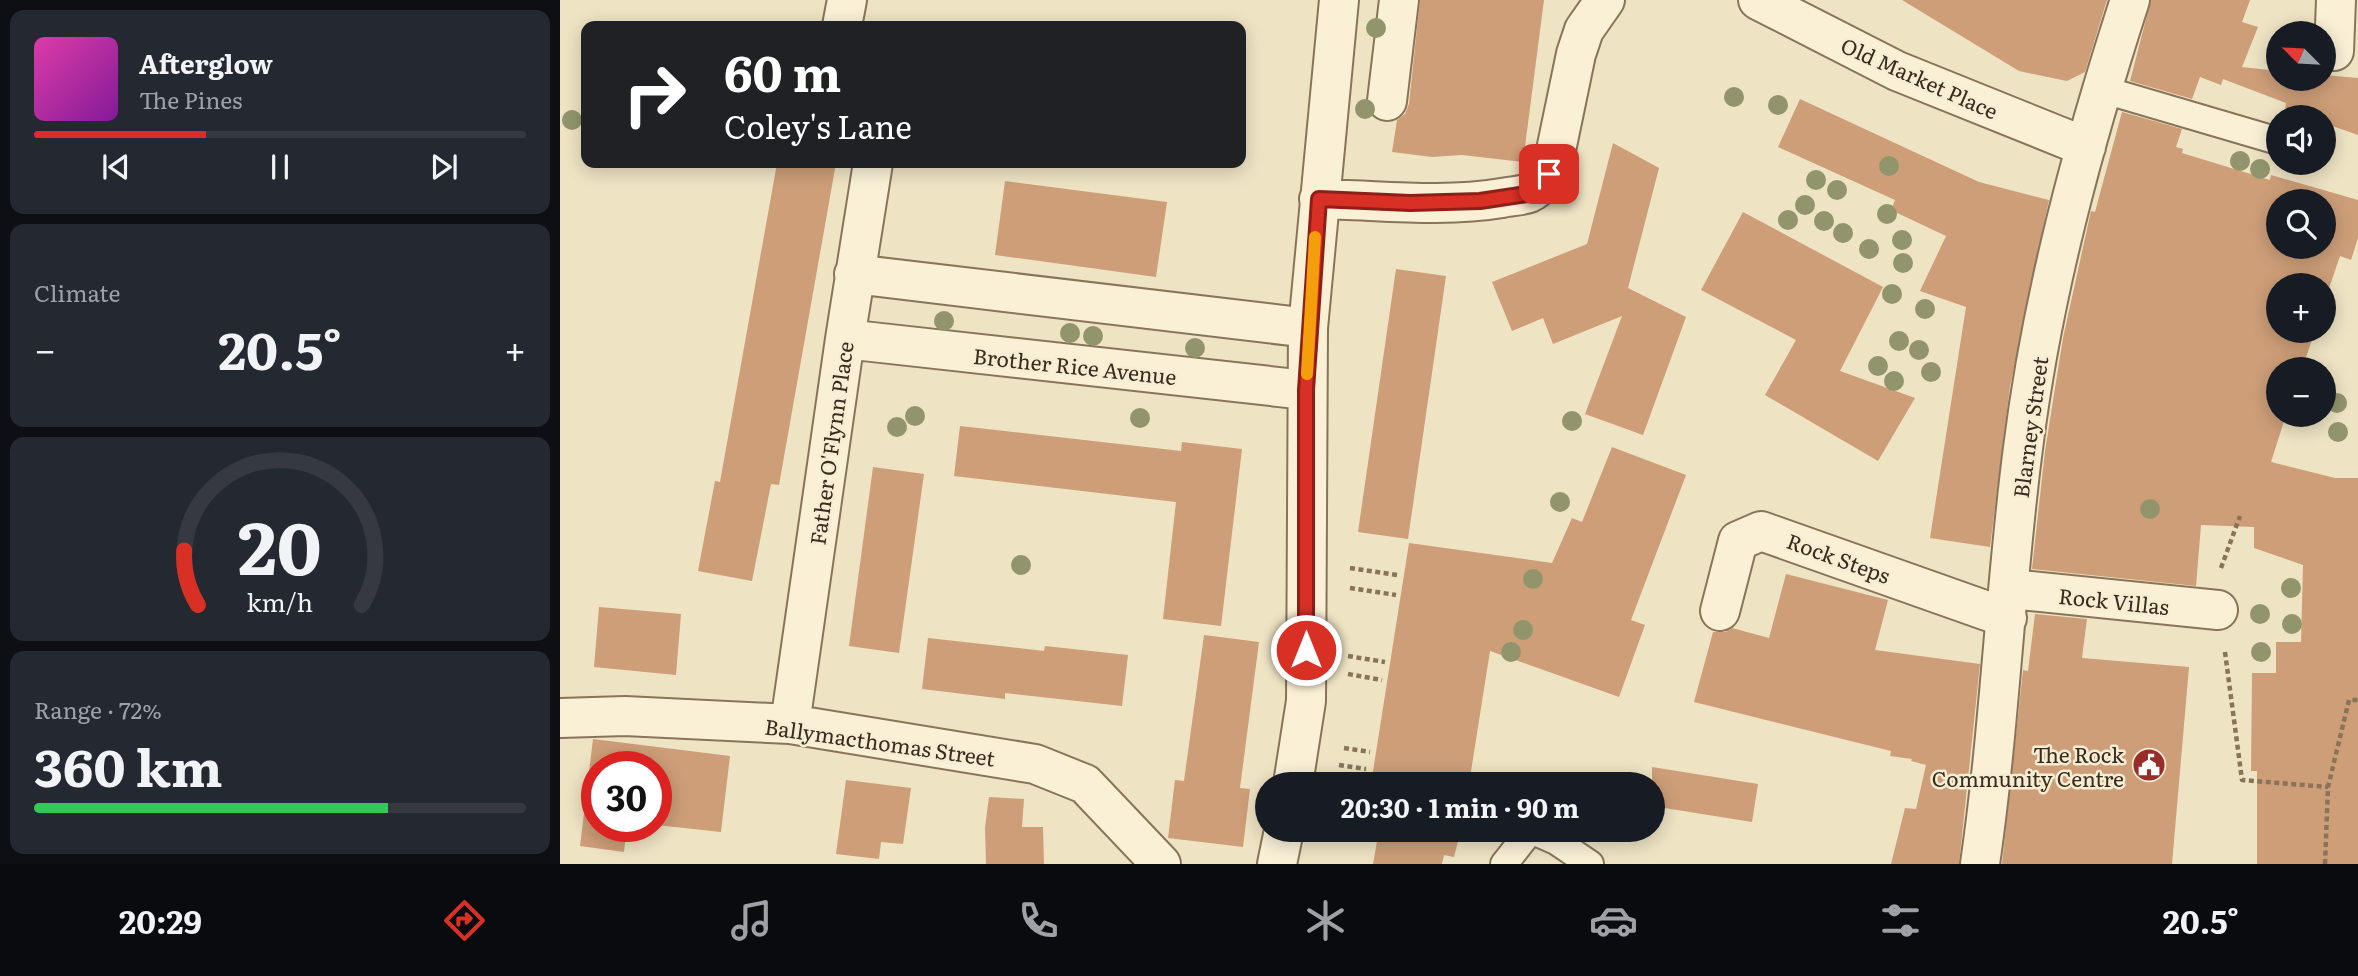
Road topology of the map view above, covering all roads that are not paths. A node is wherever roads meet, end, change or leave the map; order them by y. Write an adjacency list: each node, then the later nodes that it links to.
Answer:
1 (847, 0): 8 (street)
2 (1339, 0): 15 (street)
3 (1399, 0): 11 (street)
4 (1605, 0): 15 (street)
5 (1758, 0): 13 (street, Old Market Place)
6 (2130, 0): 10 (street, Blarney Street)
7 (2336, 0): 9 (street)
8 (843, 21)
9 (2335, 21)
10 (2101, 89): 12 (lane); 13 (street, Blarney Street)
11 (1387, 101)
12 (2266, 137)
13 (2085, 147): 20 (street, Blarney Street)
14 (872, 168): 16 (street, Father O'Flynn Place)
15 (1319, 199): 17 (street)
16 (855, 274): 17 (street); 18 (street, Father O'Flynn Place)
17 (1308, 328): 19 (street)
18 (845, 339): 19 (street, Brother Rice Avenue); 24 (street, Father O'Flynn Place)
19 (1306, 390): 25 (street)
20 (2008, 604): 21 (street, Rock Villas); 22 (street, Rock Steps); 31 (street, Blarney Street)
21 (2212, 609)
22 (1720, 611)
23 (560, 718): 24 (street, Ballymacthomas Street)
24 (790, 724): 27 (street, Ballymacthomas Street)
25 (1295, 772)
26 (1282, 842): 28 (street)
27 (1161, 864)
28 (1277, 864)
29 (1504, 864): 30 (lane)
30 (1590, 864)
31 (1980, 864)

